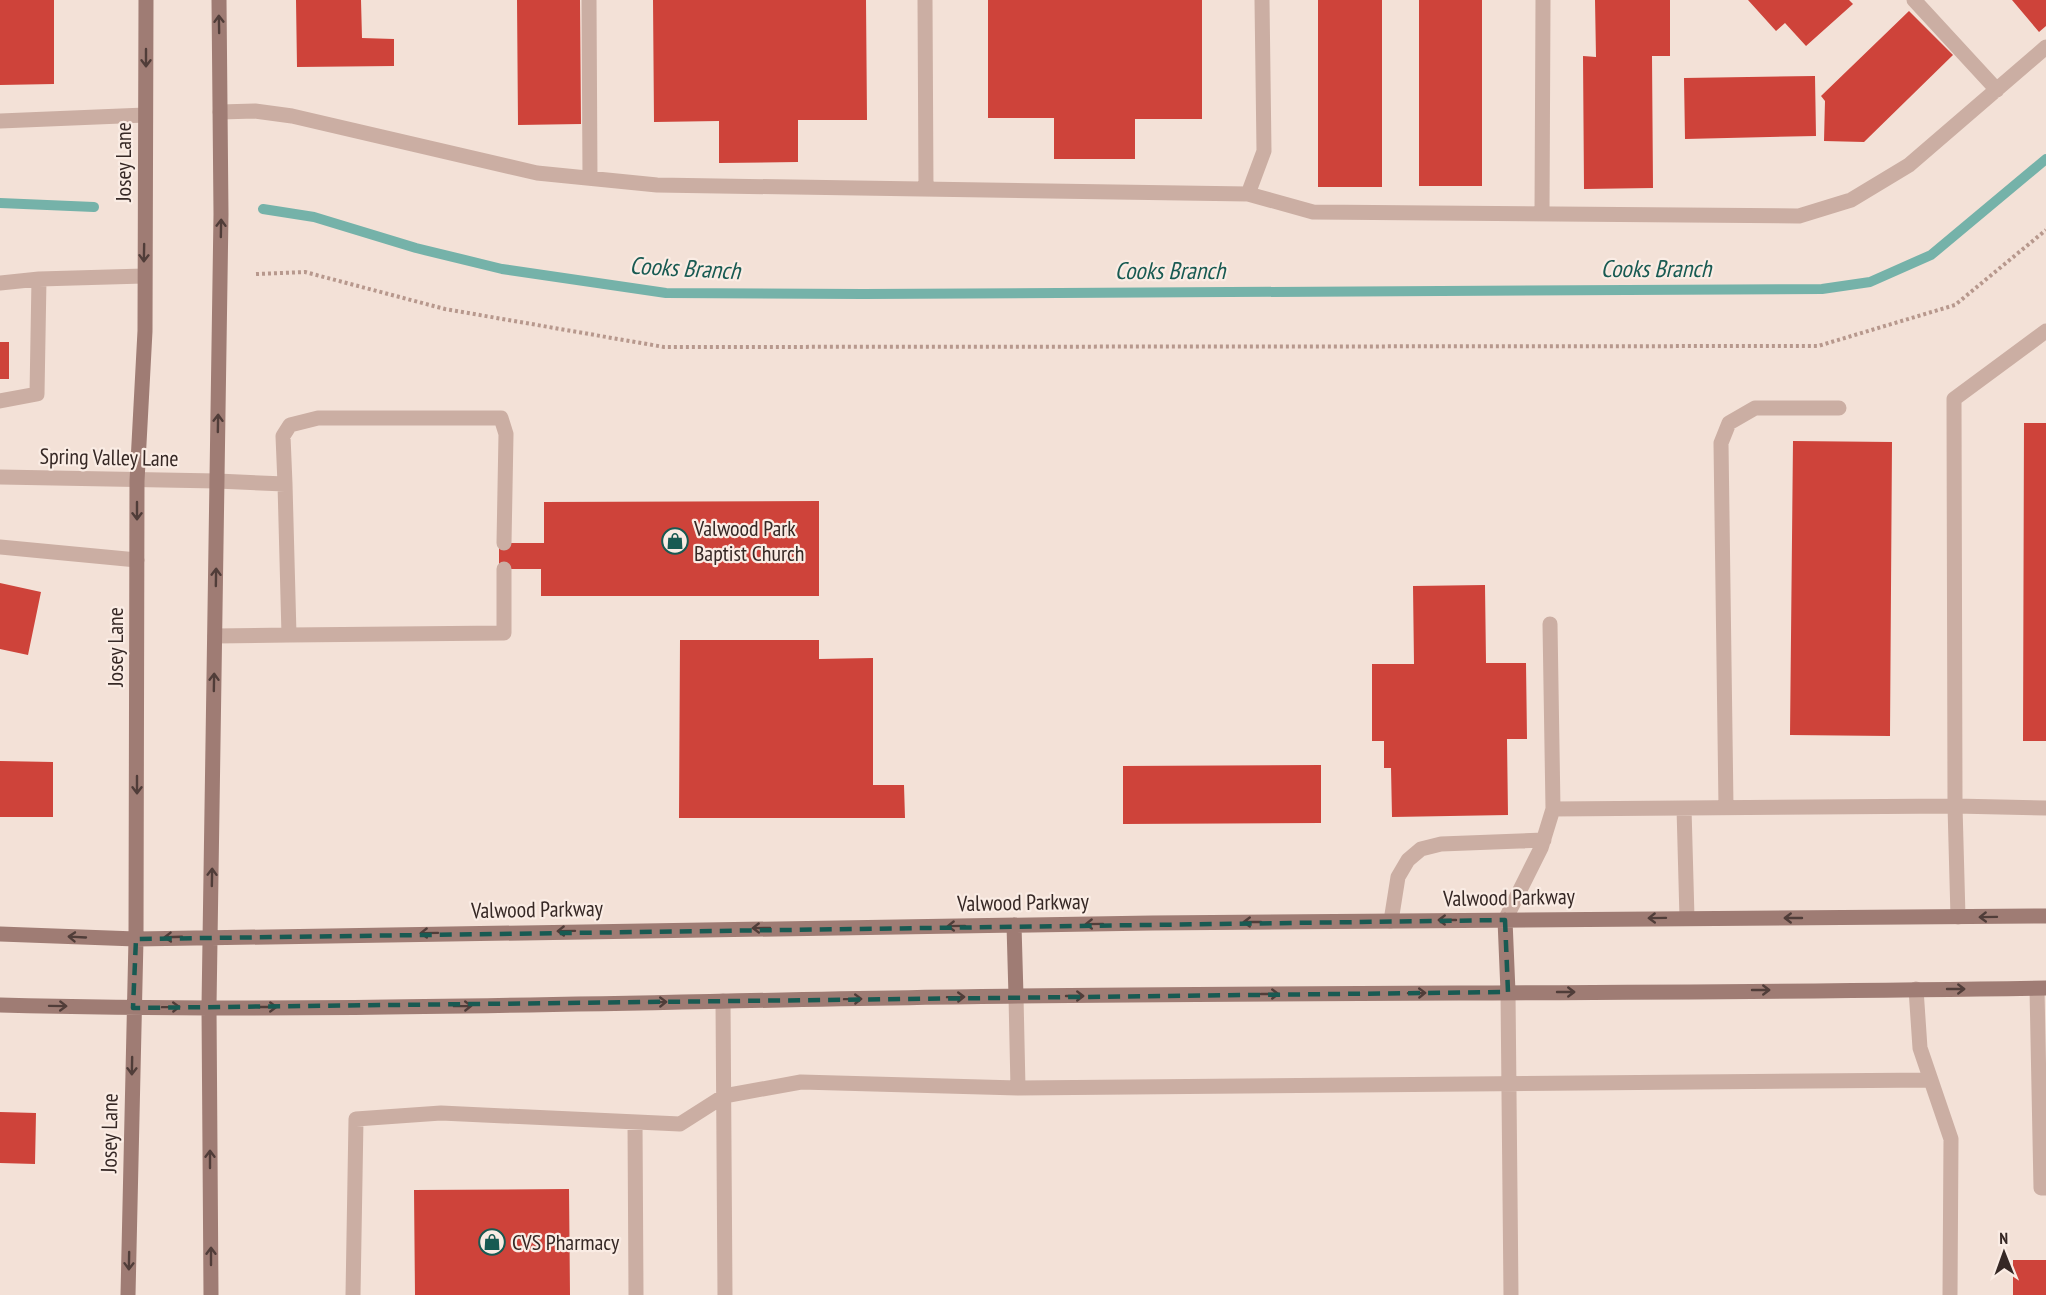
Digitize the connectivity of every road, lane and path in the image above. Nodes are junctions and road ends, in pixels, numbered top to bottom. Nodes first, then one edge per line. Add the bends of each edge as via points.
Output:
1 (146, 0) edge
2 (219, 0) edge
3 (589, 0) edge
4 (925, 0) edge
5 (1262, 0) edge
6 (1543, 0) edge
7 (1914, 0) edge
8 (2046, 47) edge
9 (1997, 90) junction
10 (220, 112) junction
11 (146, 115) junction
12 (0, 121) edge
13 (591, 178) junction
14 (926, 189) junction
15 (1248, 194) junction
16 (1542, 213) junction
17 (2046, 230) edge
18 (256, 274) dead end
19 (144, 276) junction
20 (39, 279) junction
21 (0, 283) edge
22 (2046, 331) edge
23 (0, 401) edge
24 (1839, 408) dead end
25 (0, 477) edge
26 (137, 481) junction
27 (218, 481) junction
28 (285, 484) junction
29 (504, 543) dead end
30 (0, 547) edge
31 (137, 560) junction
32 (504, 569) dead end
33 (1550, 624) dead end
34 (289, 635) junction
35 (215, 636) junction
36 (1955, 806) junction
37 (1725, 807) junction
38 (1684, 808) junction
39 (2046, 808) edge
40 (1553, 809) junction
41 (1544, 840) junction
42 (2046, 916) edge
43 (1958, 917) junction
44 (1687, 918) junction
45 (1505, 920) junction
46 (1391, 921) junction
47 (1014, 925) junction
48 (0, 933) edge
49 (211, 936) junction
50 (136, 939) junction
51 (2043, 986) edge
52 (1916, 990) junction
53 (1508, 992) junction
54 (1016, 996) junction
55 (723, 1001) junction
56 (0, 1005) edge
57 (209, 1007) junction
58 (133, 1008) junction
59 (1931, 1080) junction
60 (1508, 1084) junction
61 (1018, 1088) junction
62 (724, 1096) junction
63 (635, 1122) junction
64 (2046, 1188) edge
65 (128, 1295) edge
66 (211, 1295) edge
67 (353, 1295) edge
68 (636, 1295) edge
69 (725, 1295) edge
70 (1511, 1295) edge
71 (1950, 1295) edge

1 -> 11 main road, Josey Lane
10 -> 2 main road
3 - 13 street
4 - 14 street
5 - 15 street via 1264,151
6 - 16 street
7 - 9 street
8 - 9 street
9 - 16 street via 1909,165 1851,200 1799,216
10 - 13 street via 292,116 537,173
27 -> 10 main road
11 - 12 street
11 -> 19 main road, Josey Lane
13 - 14 street via 657,185
14 - 15 street
15 - 16 street via 1312,212
17 - 18 path via 1955,305 1818,346 664,347 445,309 305,272
19 - 20 street
19 - 26 main road, Josey Lane
20 - 21 street
20 - 23 street via 37,394
22 - 36 street via 1954,399
24 - 37 street via 1755,408 1729,423 1721,443
25 - 26 street, Spring Valley Lane
26 - 27 street, Spring Valley Lane
26 -> 31 main road, Josey Lane
27 - 28 street, Spring Valley Lane
35 -> 27 main road
28 - 29 street via 283,436 290,425 318,418 501,418 506,434
28 - 34 street
30 - 31 street
31 -> 50 main road, Josey Lane
32 - 34 street via 504,633
33 - 40 street
34 - 35 street
49 -> 35 main road
36 - 37 street
36 - 39 street
36 - 43 street
37 - 38 street
38 - 40 street
38 - 44 street
40 - 41 street
41 - 45 street
41 - 46 street via 1441,844 1421,849 1408,860 1398,877
42 -> 43 main road, Valwood Parkway
43 -> 44 main road, Valwood Parkway
44 -> 45 main road, Valwood Parkway
45 -> 46 main road, Valwood Parkway
45 - 53 main road
46 -> 47 main road, Valwood Parkway
47 -> 49 main road, Valwood Parkway
47 - 54 main road
50 -> 48 main road, Valwood Parkway
49 -> 50 main road, Valwood Parkway
49 - 57 main road
50 - 58 main road, Josey Lane
52 -> 51 main road
51 - 64 street via 2041,1188
53 -> 52 main road
52 - 59 street via 1920,1048
54 -> 53 main road
53 - 60 street
55 -> 54 main road
54 - 61 street
57 -> 55 main road
55 - 62 street
56 -> 58 main road
58 -> 57 main road
66 -> 57 main road
58 -> 65 main road, Josey Lane
59 - 60 street
59 - 71 street via 1951,1139
60 - 61 street
60 - 70 street
61 - 62 street via 801,1082
62 - 63 street via 680,1124
62 - 69 street
63 - 67 street via 441,1113 356,1119
63 - 68 street

